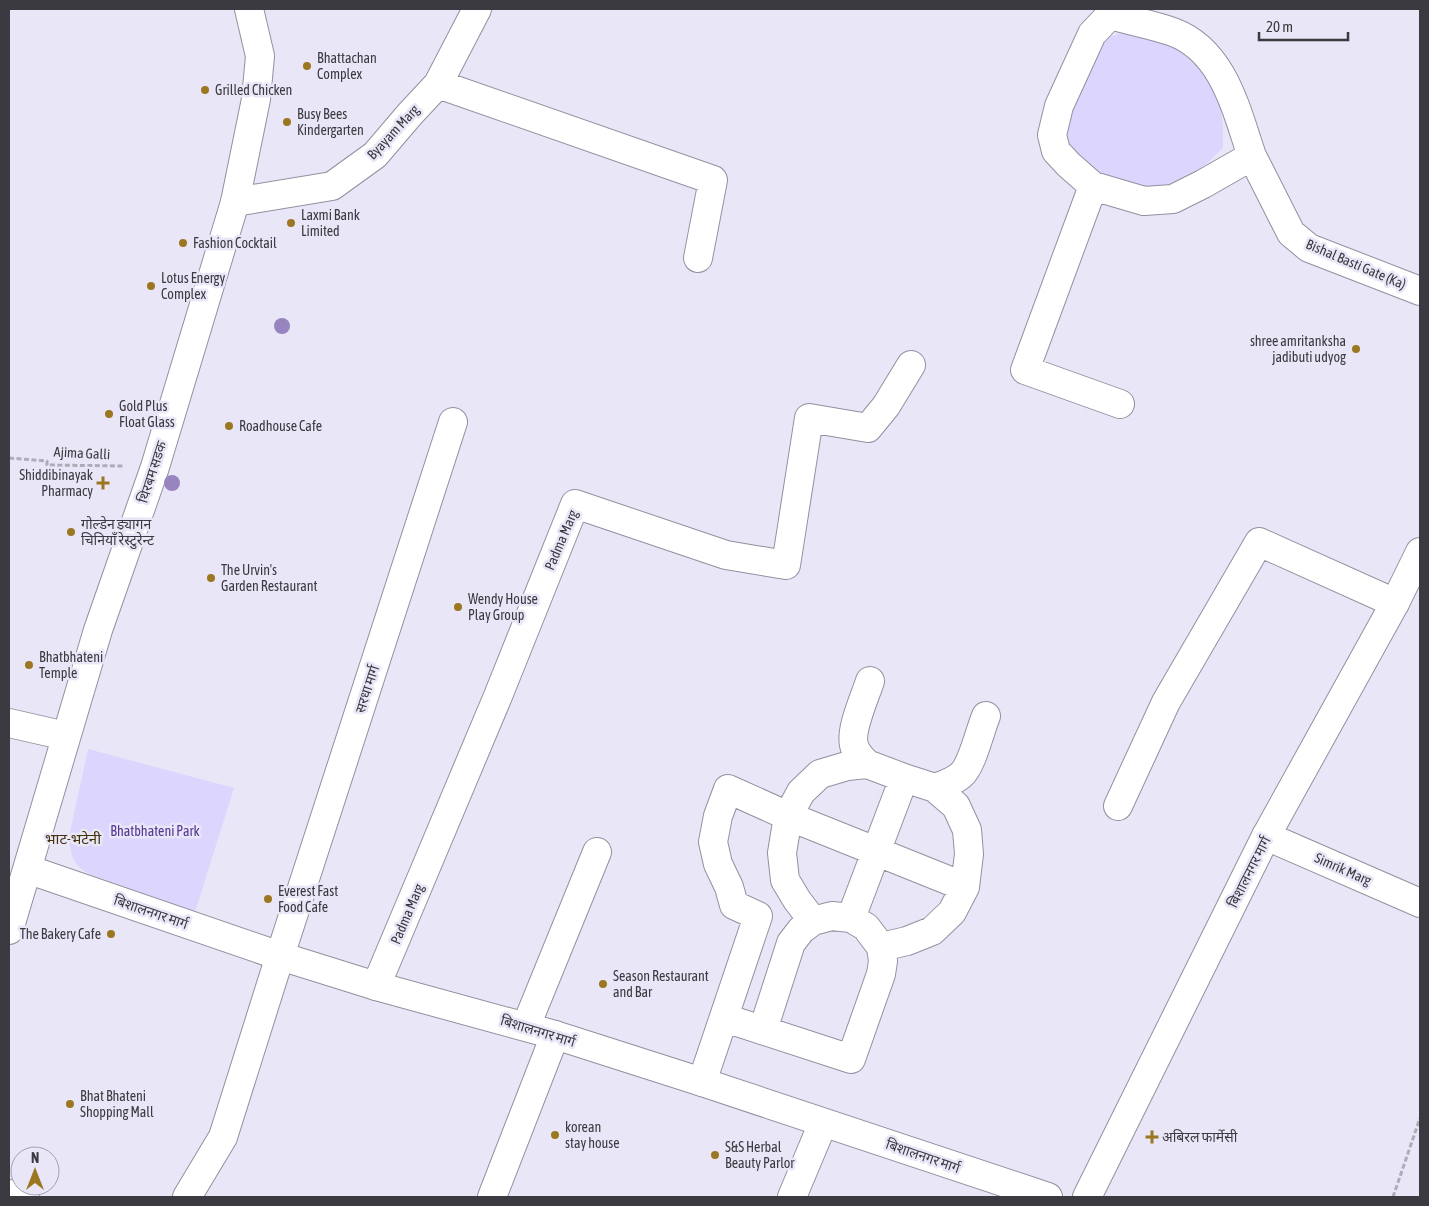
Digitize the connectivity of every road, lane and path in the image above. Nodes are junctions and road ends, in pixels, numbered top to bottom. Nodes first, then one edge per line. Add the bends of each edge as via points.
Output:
1 (249, 9) edge
2 (477, 9) edge
3 (1111, 12) edge
4 (438, 84) junction
5 (1252, 156) junction
6 (1092, 186) junction
7 (235, 202) junction
8 (698, 258) dead end
9 (1420, 291) edge
10 (911, 365) dead end
11 (1120, 404) dead end
12 (453, 422) dead end
13 (9, 458) edge
14 (155, 467) junction
15 (1420, 552) edge
16 (1395, 603) junction
17 (870, 681) dead end
18 (986, 716) dead end
19 (9, 723) edge
20 (66, 736) junction
21 (867, 764) junction
22 (904, 778) junction
23 (935, 788) junction
24 (1118, 806) dead end
25 (788, 816) junction
26 (1266, 836) junction
27 (876, 851) junction
28 (597, 852) dead end
29 (27, 869) junction
30 (965, 887) junction
31 (14, 896) edge
32 (1420, 903) edge
33 (851, 918) junction
34 (813, 921) junction
35 (9, 930) edge
36 (881, 947) junction
37 (280, 956) junction
38 (376, 986) junction
39 (725, 1018) junction
40 (526, 1026) junction
41 (763, 1030) junction
42 (554, 1035) junction
43 (702, 1082) junction
44 (1420, 1118) edge
45 (823, 1123) junction
46 (9, 1194) edge
47 (25, 1197) edge
48 (187, 1197) edge
49 (492, 1197) edge
50 (792, 1197) edge
51 (1048, 1197) edge
52 (1087, 1197) edge
53 (1393, 1197) edge

1 - 7 street, थिरबम सडक via 260,56 256,99
2 - 4 street, Byayam Marg
3 - 5 street, Bishal Basti Gate (Ka) via 1174,32 1198,46 1216,66 1227,85
3 - 6 street via 1092,34 1059,106 1052,135 1056,151
4 - 7 street, Byayam Marg via 375,155 332,186
4 - 8 street via 713,180
5 - 6 street via 1173,199 1144,200
5 - 9 street, Bishal Basti Gate (Ka) via 1291,233 1309,248
6 - 11 street via 1025,370
7 - 14 street, थिरबम सडक
10 - 38 street, Padma Marg via 868,428 809,418 786,565 726,555 574,504 498,696
12 - 37 street, सरधा मार्ग
13 - 14 path, Ajima Galli via 47,461 47,465
14 - 20 street, थिरबम सडक via 98,630
15 - 16 street, बिशालनगर मार्ग
16 - 24 street via 1259,542 1166,702
16 - 26 street, बिशालनगर मार्ग
17 - 21 street via 853,736 858,755
18 - 23 street via 963,774
19 - 20 street
20 - 29 street, थिरबम सडक
21 - 22 street
21 - 25 street via 820,774 800,792
22 - 23 street
22 - 27 street
23 - 30 street via 956,806 966,830 969,854
25 - 27 street
25 - 34 street via 782,852 785,880
25 - 39 street via 728,789 718,816 713,842 734,905 758,916
26 - 32 street, Simrik Marg
26 - 52 street, बिशालनगर मार्ग
27 - 30 street
27 - 33 street
28 - 40 street
29 - 31 street, थिरबम सडक
29 - 37 street, बिशालनगर मार्ग
30 - 36 street via 952,912 932,931
31 - 35 street, थिरबम सडक
33 - 34 street via 832,916
33 - 36 street via 866,927
34 - 41 street via 791,943
36 - 41 street via 881,974 851,1059
37 - 38 street, बिशालनगर मार्ग
37 - 48 street, सरधा मार्ग via 223,1137
38 - 40 street, बिशालनगर मार्ग
39 - 41 street
39 - 43 street
40 - 42 street, बिशालनगर मार्ग
42 - 43 street, बिशालनगर मार्ग
42 - 49 street
43 - 45 street, बिशालनगर मार्ग
44 - 53 path
45 - 50 street
45 - 51 street, बिशालनगर मार्ग
46 - 47 street

